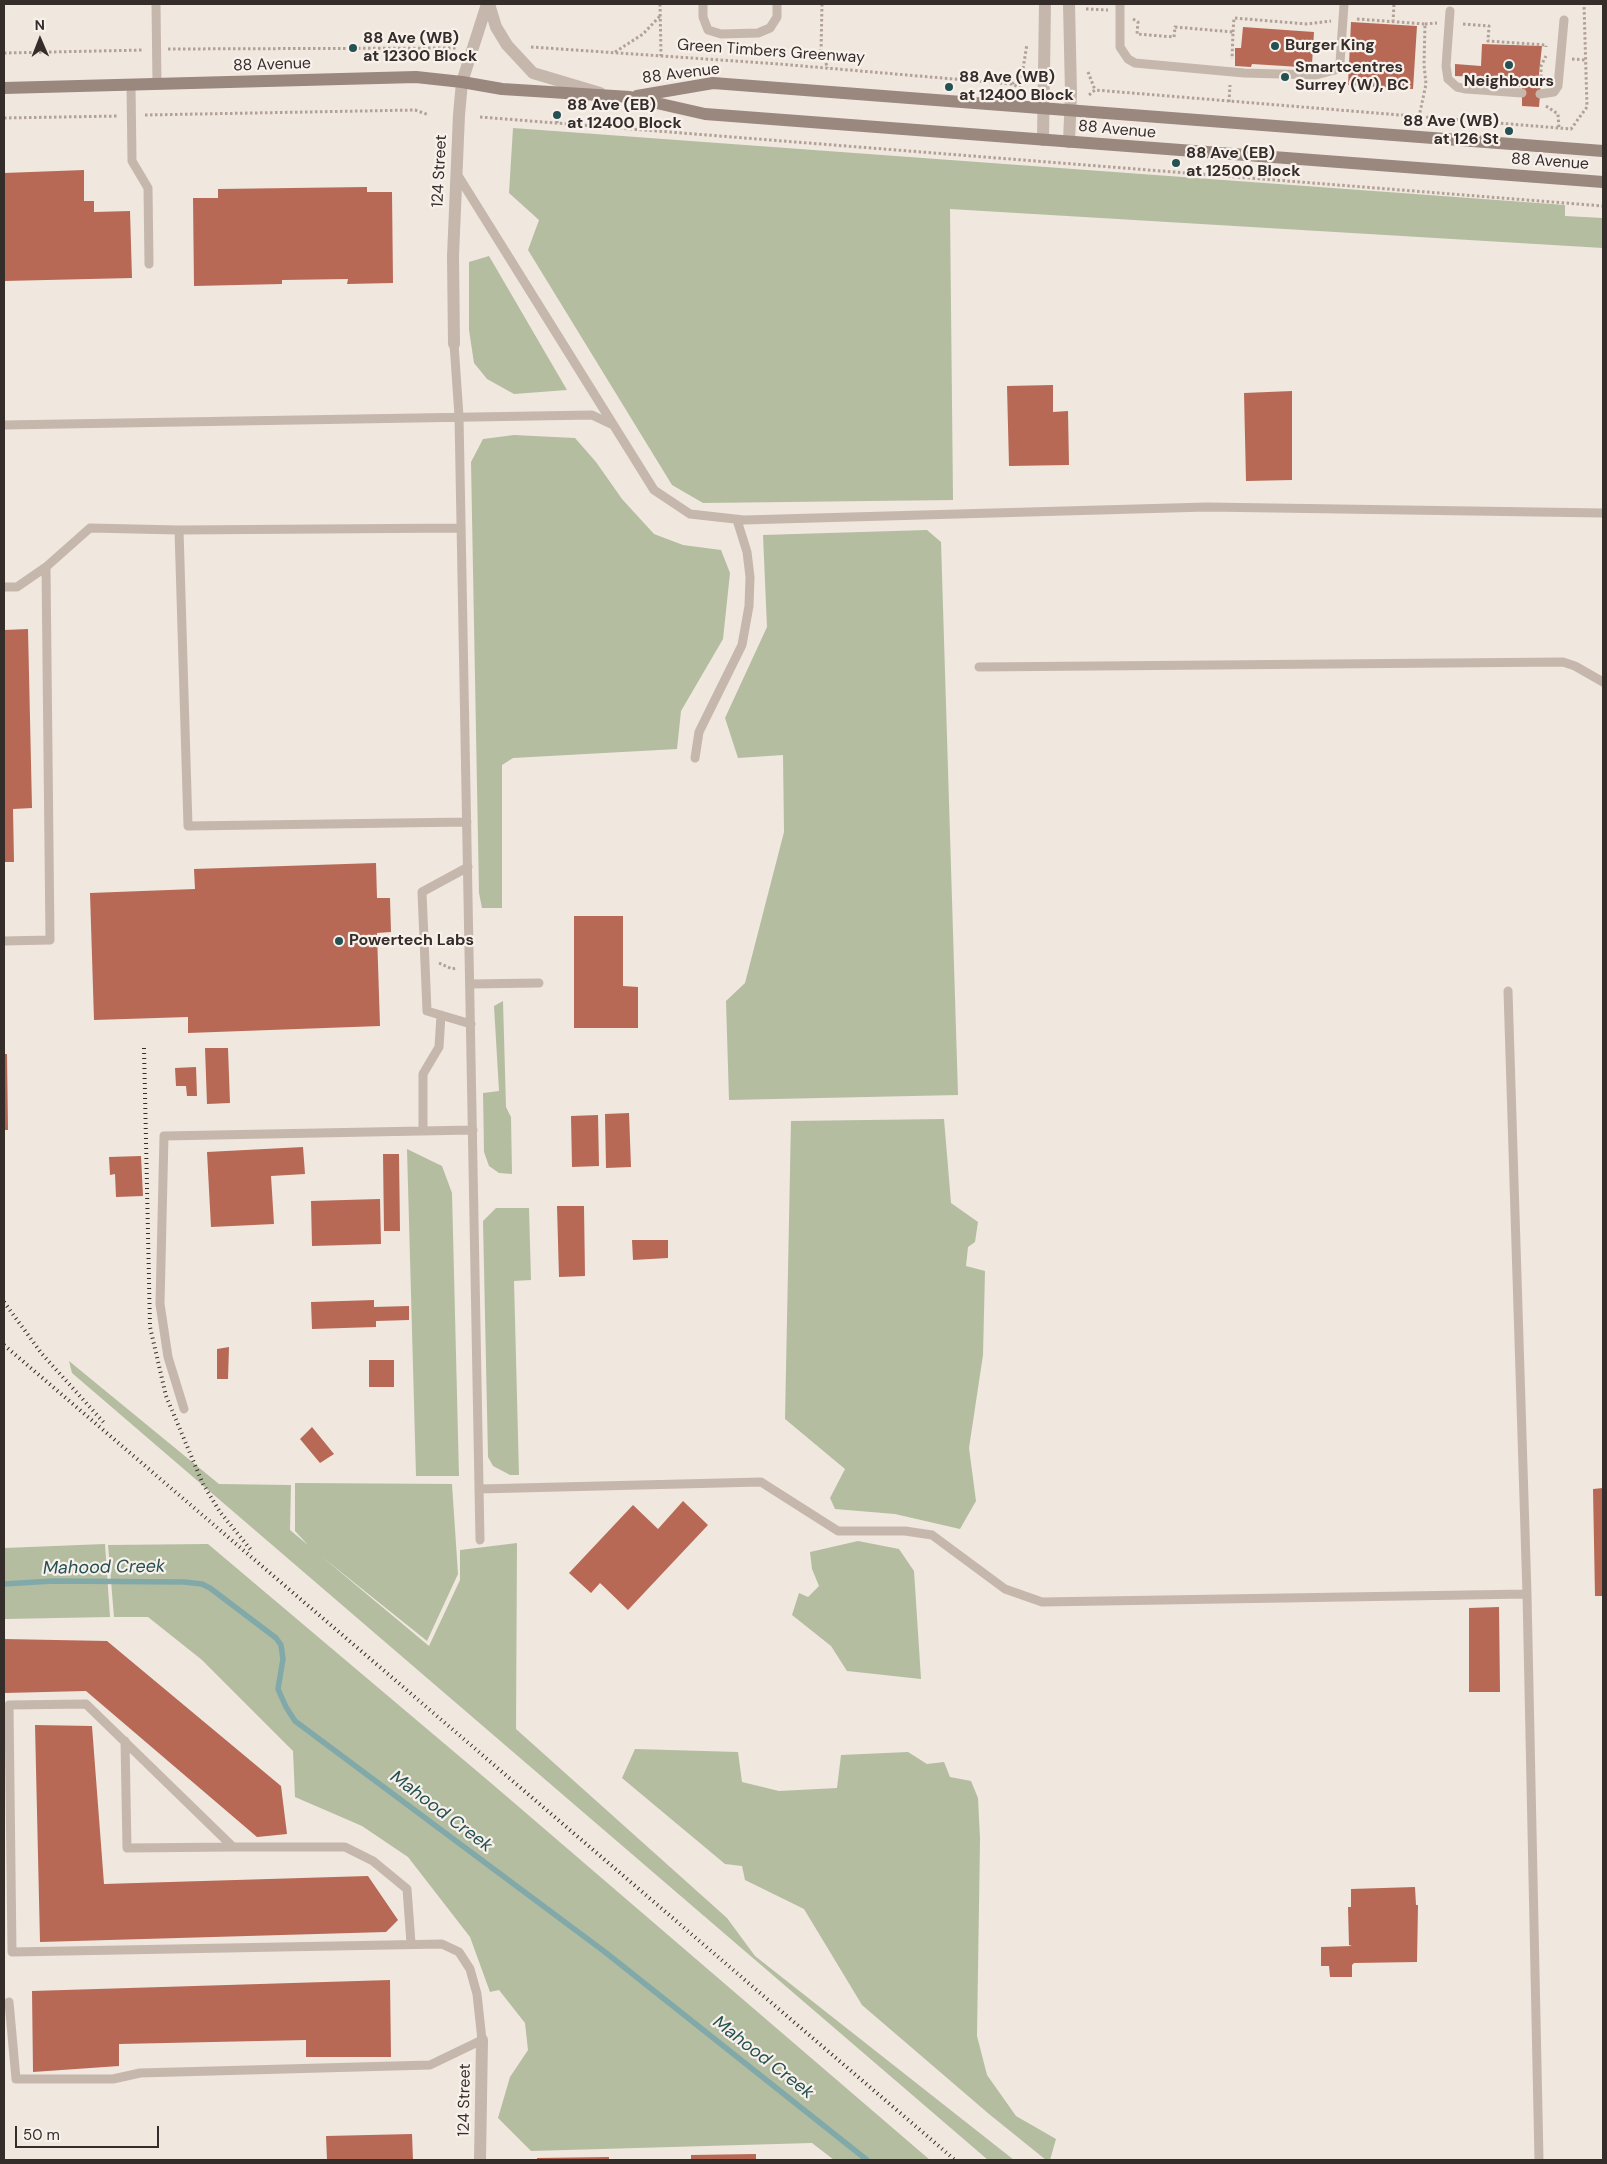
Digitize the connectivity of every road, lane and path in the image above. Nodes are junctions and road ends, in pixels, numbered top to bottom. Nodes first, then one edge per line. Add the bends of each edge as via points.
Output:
1 (156, 4) edge
2 (488, 4) edge
3 (660, 4) edge
4 (703, 4) edge
5 (777, 4) edge
6 (822, 4) edge
7 (1045, 4) edge
8 (1069, 4) edge
9 (1086, 4) edge
10 (1120, 4) edge
11 (1344, 4) edge
12 (1394, 4) edge
13 (1584, 4) edge
14 (1086, 9) junction
15 (1450, 11) dead end
16 (1120, 14) junction
17 (660, 16) junction
18 (1086, 16) dead end
19 (1564, 20) dead end
20 (1393, 22) dead end
21 (1450, 23) junction
22 (1028, 36) dead end
23 (525, 44) dead end
24 (446, 48) dead end
25 (167, 49) dead end
26 (146, 50) dead end
27 (4, 53) edge
28 (615, 53) junction
29 (661, 56) junction
30 (1561, 58) junction
31 (1586, 60) junction
32 (1088, 63) dead end
33 (828, 68) junction
34 (1231, 72) junction
35 (462, 82) junction
36 (157, 84) junction
37 (1012, 84) junction
38 (131, 85) junction
39 (4, 88) edge
40 (1021, 88) dead end
41 (1095, 90) junction
42 (602, 93) junction
43 (1522, 93) dead end
44 (1540, 94) dead end
45 (1089, 95) dead end
46 (630, 97) junction
47 (1229, 102) junction
48 (1044, 110) junction
49 (1070, 112) junction
50 (132, 115) junction
51 (429, 115) dead end
52 (557, 115) dead end
53 (480, 117) dead end
54 (4, 118) edge
55 (557, 123) junction
56 (1043, 140) junction
57 (1069, 142) junction
58 (1603, 151) edge
59 (455, 172) junction
60 (1603, 182) edge
61 (1603, 206) edge
62 (149, 264) dead end
63 (454, 344) joint
64 (459, 416) junction
65 (4, 425) edge
66 (615, 426) junction
67 (1603, 513) edge
68 (737, 520) junction
69 (462, 528) junction
70 (179, 530) junction
71 (46, 567) junction
72 (4, 587) edge
73 (979, 667) dead end
74 (1603, 682) edge
75 (695, 758) dead end
76 (467, 822) junction
77 (468, 867) junction
78 (4, 941) edge
79 (425, 956) junction
80 (470, 963) junction
81 (540, 982) dead end
82 (470, 984) junction
83 (1508, 991) dead end
84 (441, 1015) junction
85 (470, 1024) junction
86 (473, 1130) junction
87 (423, 1131) junction
88 (184, 1409) dead end
89 (479, 1489) junction
90 (480, 1540) dead end
91 (1527, 1594) junction
92 (6, 1704) edge
93 (125, 1741) junction
94 (233, 1847) junction
95 (411, 1943) junction
96 (9, 2002) dead end
97 (482, 2040) junction
98 (480, 2160) edge
99 (1539, 2160) edge

1 - 36 lane
2 - 35 street, 124 Street
2 - 42 street via 507,45 533,73
3 - 17 path
4 - 5 lane via 708,30 721,34 758,33 770,28 777,17
6 - 33 path via 822,52
7 - 48 street
8 - 49 street
9 - 14 path
10 - 16 lane
11 - 34 lane via 1340,63 1335,70 1316,74
12 - 20 path
13 - 31 path
14 - 16 path via 1106,9
14 - 18 path
15 - 21 lane
16 - 34 lane via 1122,53 1135,63
16 - 34 path via 1138,22 1137,34 1174,37 1175,27 1233,32
17 - 28 path via 643,34
17 - 29 path
19 - 30 lane
21 - 30 path via 1488,26 1488,41 1546,45 1546,56
21 - 43 lane via 1446,73 1452,83 1466,90
22 - 37 path via 1022,75
23 - 28 path, Green Timbers Greenway
24 - 25 path
26 - 27 path
28 - 29 path, Green Timbers Greenway
29 - 33 path, Green Timbers Greenway
30 - 31 path
30 - 44 lane via 1558,86 1554,92
31 - 47 path via 1586,107 1571,129
32 - 41 path via 1090,81
33 - 37 path, Green Timbers Greenway
34 - 47 path
35 - 36 main road, 88 Avenue via 416,78
35 - 42 main road, 88 Avenue via 502,89
35 - 59 street, 124 Street
36 - 38 main road, 88 Avenue
37 - 40 path, Green Timbers Greenway
38 - 39 main road, 88 Avenue
38 - 50 lane
41 - 45 path
41 - 47 path
42 - 46 main road, 88 Avenue
46 - 48 main road, 88 Avenue via 714,84
46 - 56 main road, 88 Avenue via 705,114
48 - 49 main road, 88 Avenue
48 - 56 street
49 - 57 street
49 - 58 main road, 88 Avenue
50 - 51 path via 415,110
50 - 54 path
50 - 62 lane via 132,161 148,188
52 - 55 path
53 - 55 path
55 - 61 path
56 - 57 main road, 88 Avenue
57 - 60 main road, 88 Avenue
59 - 63 street, 124 Street
59 - 66 lane
63 - 64 lane
64 - 65 lane
64 - 66 lane via 592,415
64 - 69 lane
66 - 68 lane via 654,490 690,514
67 - 68 lane via 1207,507
68 - 75 lane via 747,552 749,606 742,645 699,732
69 - 70 lane
69 - 76 lane
70 - 71 lane via 90,528
70 - 76 lane via 188,826
71 - 72 lane via 17,587
71 - 78 lane via 50,940
73 - 74 lane via 1563,662
76 - 77 lane
77 - 79 lane via 422,892
77 - 80 lane
79 - 80 path via 452,969
79 - 84 lane via 427,1011
80 - 82 lane
81 - 82 lane
82 - 85 lane
83 - 91 lane
84 - 85 lane
84 - 87 lane via 439,1047 423,1074
85 - 86 lane
86 - 87 lane
86 - 89 lane
87 - 88 lane via 164,1136 160,1304 168,1357
89 - 90 lane
89 - 91 lane via 761,1482 838,1530 905,1531 932,1535 1005,1589 1042,1602
91 - 99 lane
92 - 93 lane via 86,1704
92 - 95 lane via 12,1952
93 - 94 lane
93 - 94 lane via 127,1848
94 - 95 lane via 346,1847 373,1861 407,1889
95 - 97 lane via 442,1944 452,1947 464,1958 474,1979
96 - 97 lane via 16,2079 112,2079 140,2073 430,2065
97 - 98 street, 124 Street

